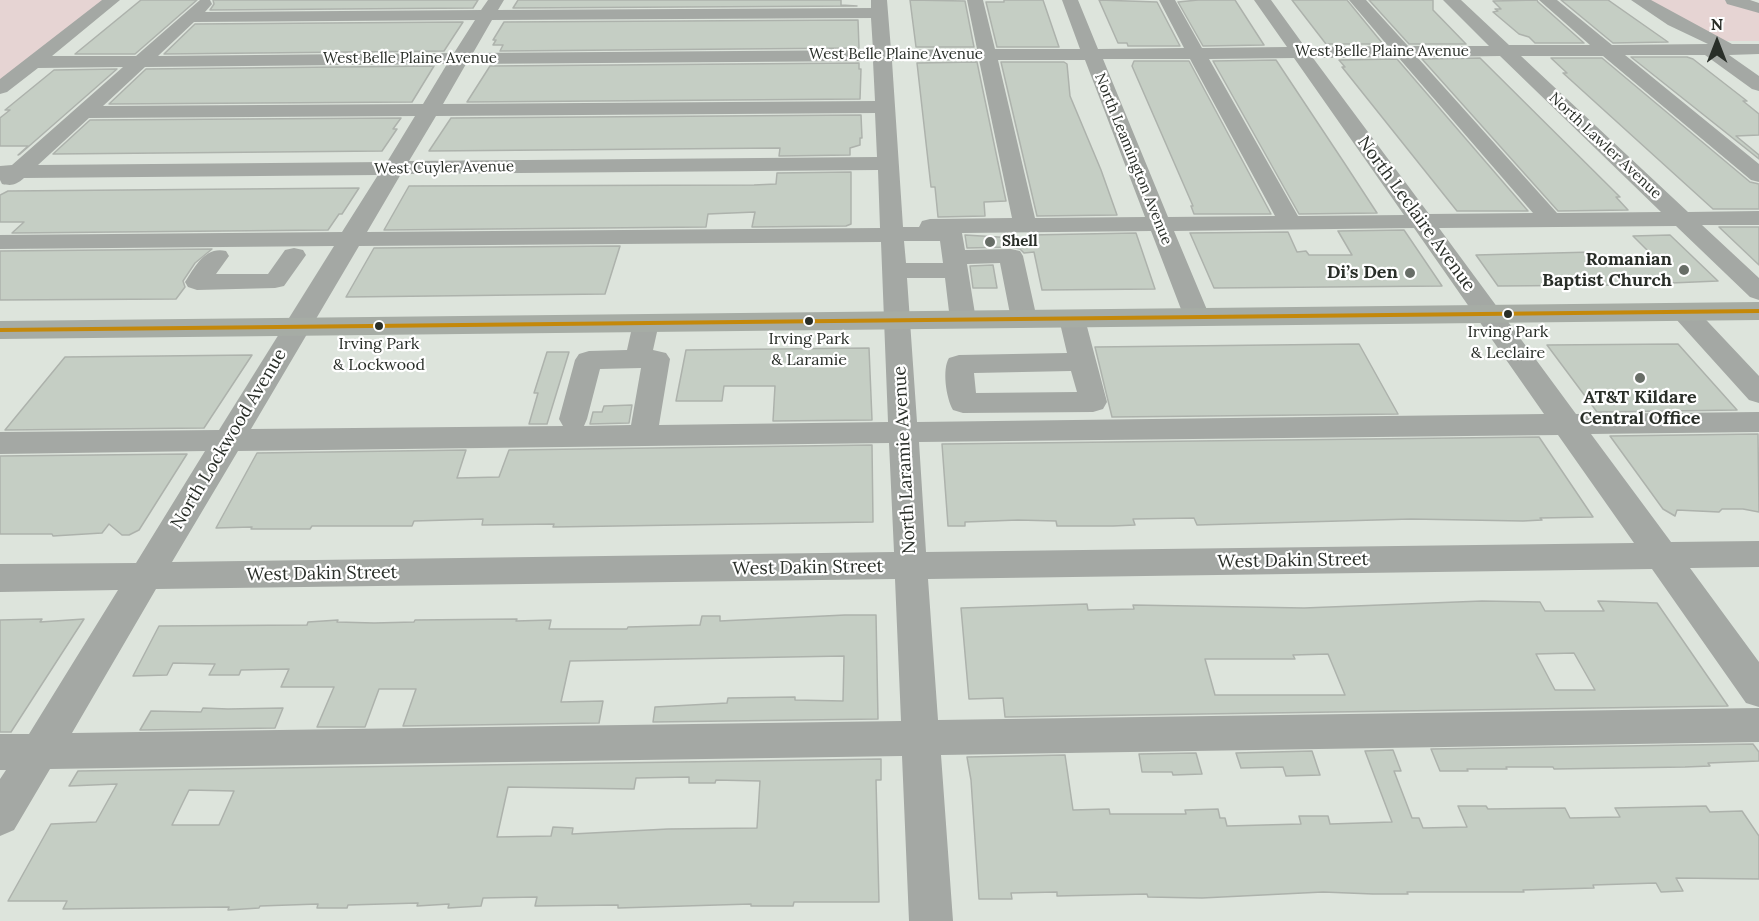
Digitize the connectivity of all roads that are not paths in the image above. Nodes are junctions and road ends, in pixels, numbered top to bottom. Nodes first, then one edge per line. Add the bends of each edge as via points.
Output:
1 (112, 0) edge
2 (208, 0) edge
3 (975, 0) edge
4 (1070, 0) edge
5 (1167, 0) edge
6 (1262, 0) edge
7 (1357, 0) edge
8 (1451, 0) edge
9 (1547, 0) edge
10 (1639, 0) edge
11 (1733, 0) edge
12 (879, 6) edge
13 (492, 7) edge
14 (1758, 7) edge
15 (189, 17) junction
16 (1709, 49) junction
17 (1731, 49) junction
18 (1759, 49) edge
19 (1608, 50) junction
20 (1402, 51) junction
21 (1504, 51) junction
22 (1300, 52) junction
23 (1196, 53) junction
24 (1092, 54) junction
25 (882, 55) junction
26 (987, 55) junction
27 (460, 58) junction
28 (141, 61) junction
29 (34, 62) junction
30 (1759, 85) edge
31 (0, 88) edge
32 (885, 107) junction
33 (430, 109) junction
34 (84, 112) junction
35 (888, 163) junction
36 (394, 168) junction
37 (9, 172) edge
38 (1759, 175) edge
39 (0, 188) edge
40 (1759, 218) edge
41 (1682, 219) junction
42 (1551, 220) junction
43 (1422, 221) junction
44 (1290, 222) junction
45 (1160, 224) junction
46 (1025, 225) junction
47 (892, 230) junction
48 (0, 242) edge
49 (346, 247) junction
50 (294, 255) junction
51 (176, 256) dead end
52 (217, 256) junction
53 (955, 263) junction
54 (894, 271) junction
55 (1759, 292) edge
56 (1759, 311) edge
57 (1684, 312) junction
58 (1488, 314) junction
59 (1197, 317) junction
60 (1024, 319) junction
61 (1072, 319) junction
62 (897, 320) junction
63 (963, 320) junction
64 (646, 323) junction
65 (297, 327) junction
66 (4, 334) edge
67 (638, 359) junction
68 (1083, 362) dead end
69 (1759, 393) edge
70 (573, 419) dead end
71 (1759, 422) edge
72 (645, 424) dead end
73 (1567, 424) junction
74 (903, 432) junction
75 (228, 440) junction
76 (0, 443) edge
77 (1759, 554) edge
78 (1662, 555) junction
79 (911, 567) junction
80 (146, 576) junction
81 (0, 578) edge
82 (1759, 691) edge
83 (1759, 725) edge
84 (921, 738) junction
85 (39, 751) junction
86 (0, 752) edge
87 (0, 816) edge
88 (931, 921) edge

1 - 29 street
2 - 15 street
3 - 26 street
4 - 24 street, North Leamington Avenue
5 - 23 street
6 - 22 street, North Leclaire Avenue
7 - 20 street
8 - 21 street, North Lawler Avenue
9 - 19 street
10 - 17 street
11 - 14 street
12 - 13 street
12 - 25 street, North Laramie Avenue
13 - 15 street
13 - 27 street, North Lockwood Avenue
15 - 28 street
16 - 17 street, West Belle Plaine Avenue
16 - 19 street, West Belle Plaine Avenue
16 - 30 street
17 - 18 street, West Belle Plaine Avenue
19 - 21 street, West Belle Plaine Avenue
19 - 38 street
20 - 21 street, West Belle Plaine Avenue
20 - 22 street, West Belle Plaine Avenue
20 - 42 street
21 - 41 street, North Lawler Avenue
22 - 23 street, West Belle Plaine Avenue
22 - 43 street, North Leclaire Avenue
23 - 24 street, West Belle Plaine Avenue
23 - 44 street
24 - 26 street, West Belle Plaine Avenue
24 - 45 street, North Leamington Avenue
25 - 26 street, West Belle Plaine Avenue
25 - 27 street, West Belle Plaine Avenue
25 - 32 street, North Laramie Avenue
26 - 46 street
27 - 28 street, West Belle Plaine Avenue
27 - 33 street, North Lockwood Avenue
28 - 29 street, West Belle Plaine Avenue
28 - 34 street
29 - 31 street
32 - 33 street
32 - 35 street, North Laramie Avenue
33 - 34 street
33 - 36 street, North Lockwood Avenue
34 - 37 street
35 - 36 street, West Cuyler Avenue
35 - 47 street, North Laramie Avenue
36 - 37 street, West Cuyler Avenue
36 - 49 street, North Lockwood Avenue
37 - 39 street
40 - 41 street
41 - 42 street
41 - 55 street, North Lawler Avenue
42 - 43 street
43 - 44 street
43 - 58 street, North Leclaire Avenue
44 - 45 street
45 - 46 street
45 - 59 street, North Leamington Avenue
46 - 47 street
47 - 49 street
47 - 53 street via 951,234
47 - 54 street, North Laramie Avenue
48 - 49 street
49 - 50 street
49 - 65 street, North Lockwood Avenue
50 - 52 street
50 - 52 street via 275,281 197,282
51 - 52 street
53 - 54 street
53 - 60 street via 1011,256
53 - 63 street
54 - 62 street, North Laramie Avenue
56 - 57 main road
57 - 58 main road
57 - 69 street
58 - 59 main road
58 - 73 street, North Leclaire Avenue
59 - 61 main road
60 - 61 main road
60 - 63 main road
61 - 68 street
62 - 63 main road
62 - 64 main road
62 - 74 street, North Laramie Avenue
64 - 65 main road
64 - 67 street
65 - 66 main road
65 - 75 street, North Lockwood Avenue
67 - 70 street via 590,360
67 - 72 street via 656,359
71 - 73 street
73 - 74 street
73 - 78 street, North Leclaire Avenue
74 - 75 street
74 - 79 street, North Laramie Avenue
75 - 76 street
75 - 80 street, North Lockwood Avenue
77 - 78 street, West Dakin Street
78 - 79 street, West Dakin Street
78 - 82 street, North Leclaire Avenue
79 - 80 street, West Dakin Street
79 - 84 street, North Laramie Avenue
80 - 81 street, West Dakin Street
80 - 85 street, North Lockwood Avenue
83 - 84 street
84 - 85 street
84 - 88 street, North Laramie Avenue
85 - 86 street
85 - 87 street, North Lockwood Avenue

